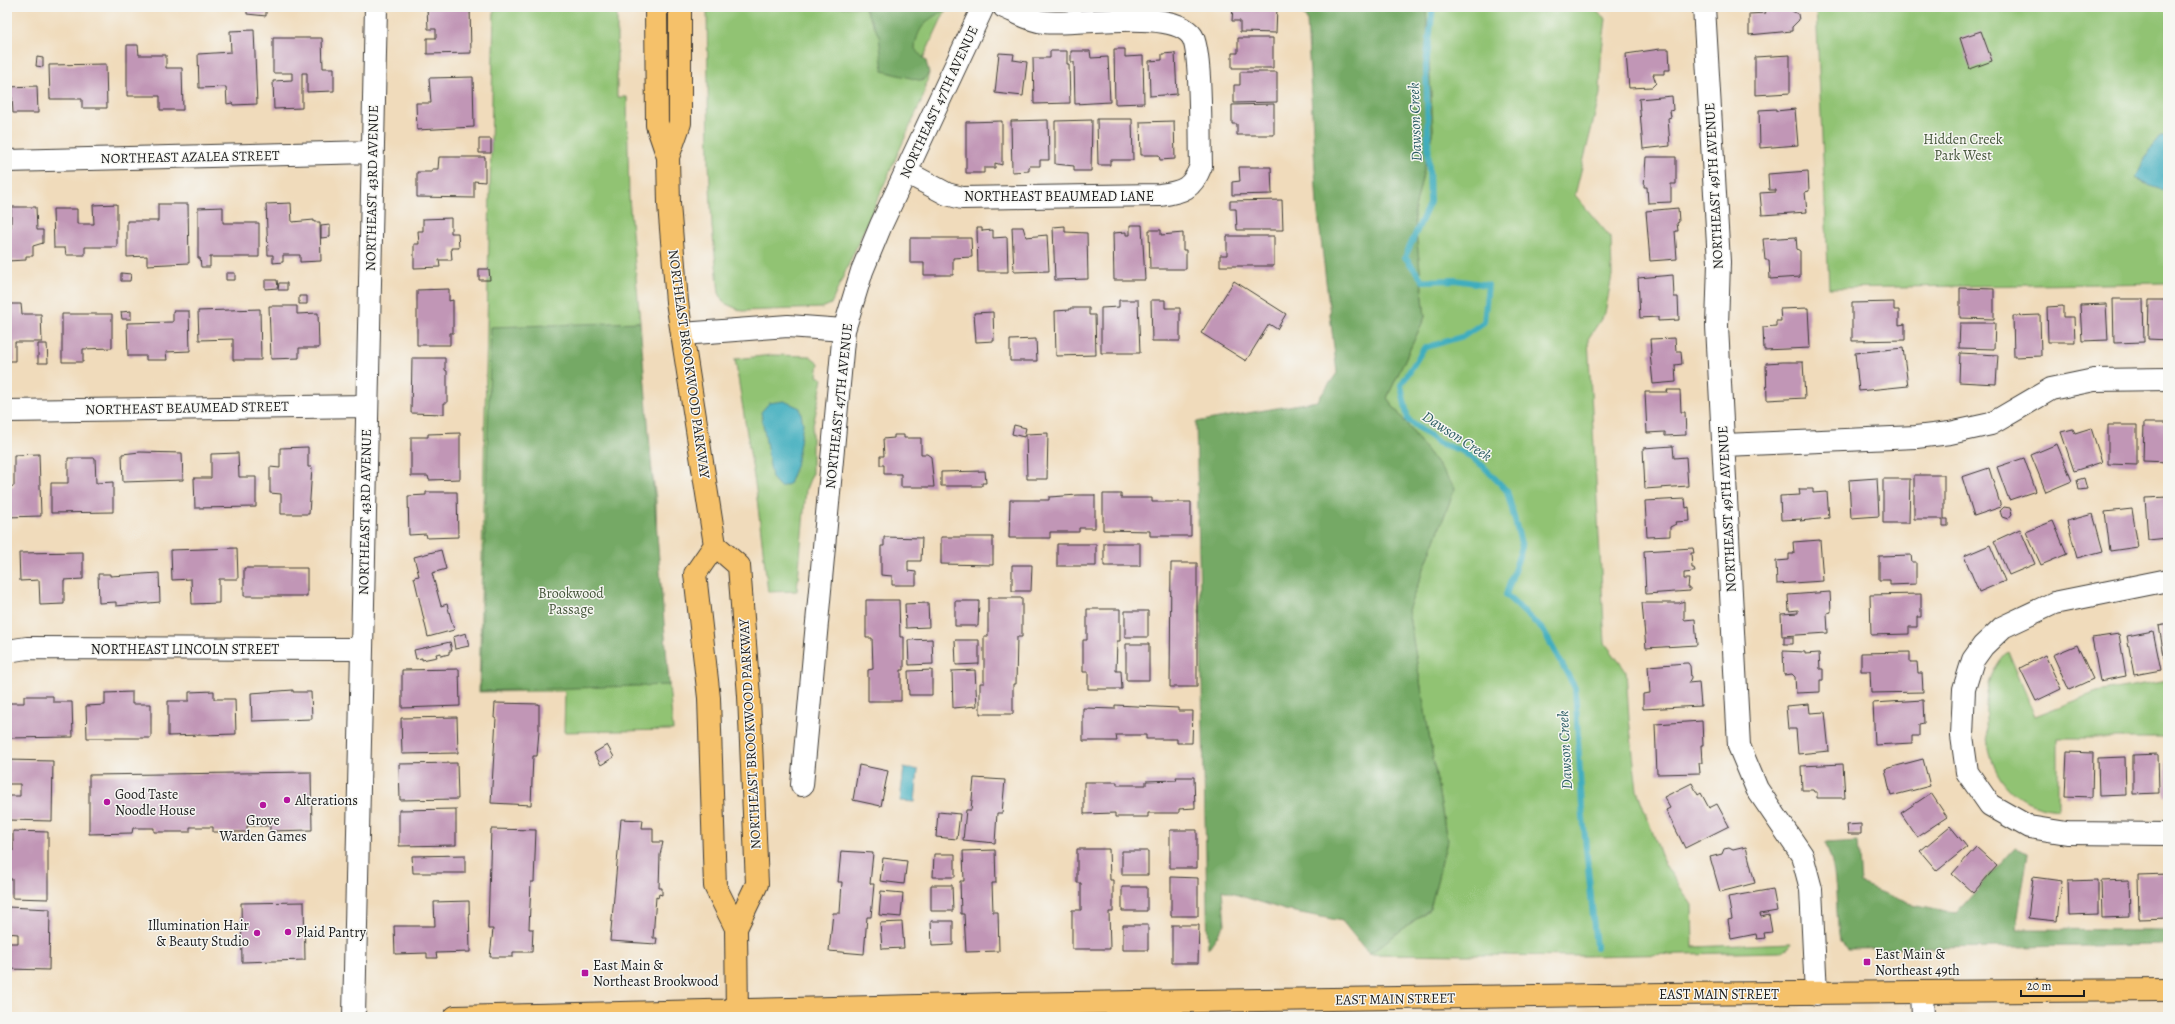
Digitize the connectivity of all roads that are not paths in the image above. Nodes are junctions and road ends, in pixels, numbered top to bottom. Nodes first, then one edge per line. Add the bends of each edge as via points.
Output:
1 (376, 7) edge
2 (656, 7) edge
3 (680, 7) edge
4 (983, 7) edge
5 (1004, 7) edge
6 (1704, 7) edge
7 (372, 152) junction
8 (668, 157) junction
9 (7, 161) edge
10 (906, 172) junction
11 (844, 330) junction
12 (682, 334) junction
13 (2168, 379) edge
14 (366, 406) junction
15 (7, 411) edge
16 (1724, 445) junction
17 (714, 545) junction
18 (2168, 580) edge
19 (362, 649) junction
20 (7, 651) edge
21 (802, 785) dead end
22 (2168, 834) edge
23 (736, 928) junction
24 (2168, 990) edge
25 (1922, 992) junction
26 (1816, 994) junction
27 (737, 1014) edge
28 (354, 1017) edge
29 (455, 1017) edge
30 (1923, 1017) edge

1 - 7 street, NORTHEAST 43RD AVENUE
2 - 8 main road, NORTHEAST BROOKWOOD PARKWAY via 657,125
3 - 8 main road, NORTHEAST BROOKWOOD PARKWAY via 680,123
4 - 10 street, NORTHEAST 47TH AVENUE
5 - 10 street, NORTHEAST BEAUMEAD LANE via 1043,22 1161,20 1182,28 1192,36 1198,55 1200,166 1196,180 1187,189 1160,195 962,198 947,194
6 - 16 street, NORTHEAST 49TH AVENUE via 1719,262 1717,326
7 - 9 street, NORTHEAST AZALEA STREET
7 - 14 street, NORTHEAST 43RD AVENUE
8 - 12 main road, NORTHEAST BROOKWOOD PARKWAY via 669,204
10 - 11 street, NORTHEAST 47TH AVENUE via 862,271
11 - 12 street via 788,326
11 - 21 street, NORTHEAST 47TH AVENUE
12 - 17 main road, NORTHEAST BROOKWOOD PARKWAY
13 - 16 street via 2094,380 2051,389 1991,424 1950,433 1916,437
14 - 15 street, NORTHEAST BEAUMEAD STREET
14 - 19 street, NORTHEAST 43RD AVENUE
16 - 26 street, NORTHEAST 49TH AVENUE via 1739,746 1757,789 1802,855 1811,889
17 - 23 main road, NORTHEAST BROOKWOOD PARKWAY via 695,574 709,698 715,886
17 - 23 main road, NORTHEAST BROOKWOOD PARKWAY via 739,566 749,696 757,884
18 - 22 street via 2054,603 2003,627 1983,646 1973,660 1964,689 1962,736 1967,772 1990,805 2029,827 2067,833
19 - 20 street, NORTHEAST LINCOLN STREET via 27,648
19 - 28 street, NORTHEAST 43RD AVENUE
23 - 27 main road, NORTHEAST BROOKWOOD PARKWAY
24 - 25 main road, EAST MAIN STREET
25 - 26 main road, EAST MAIN STREET
25 - 30 street
26 - 27 main road, EAST MAIN STREET via 1004,1004
27 - 29 main road, EAST MAIN STREET

